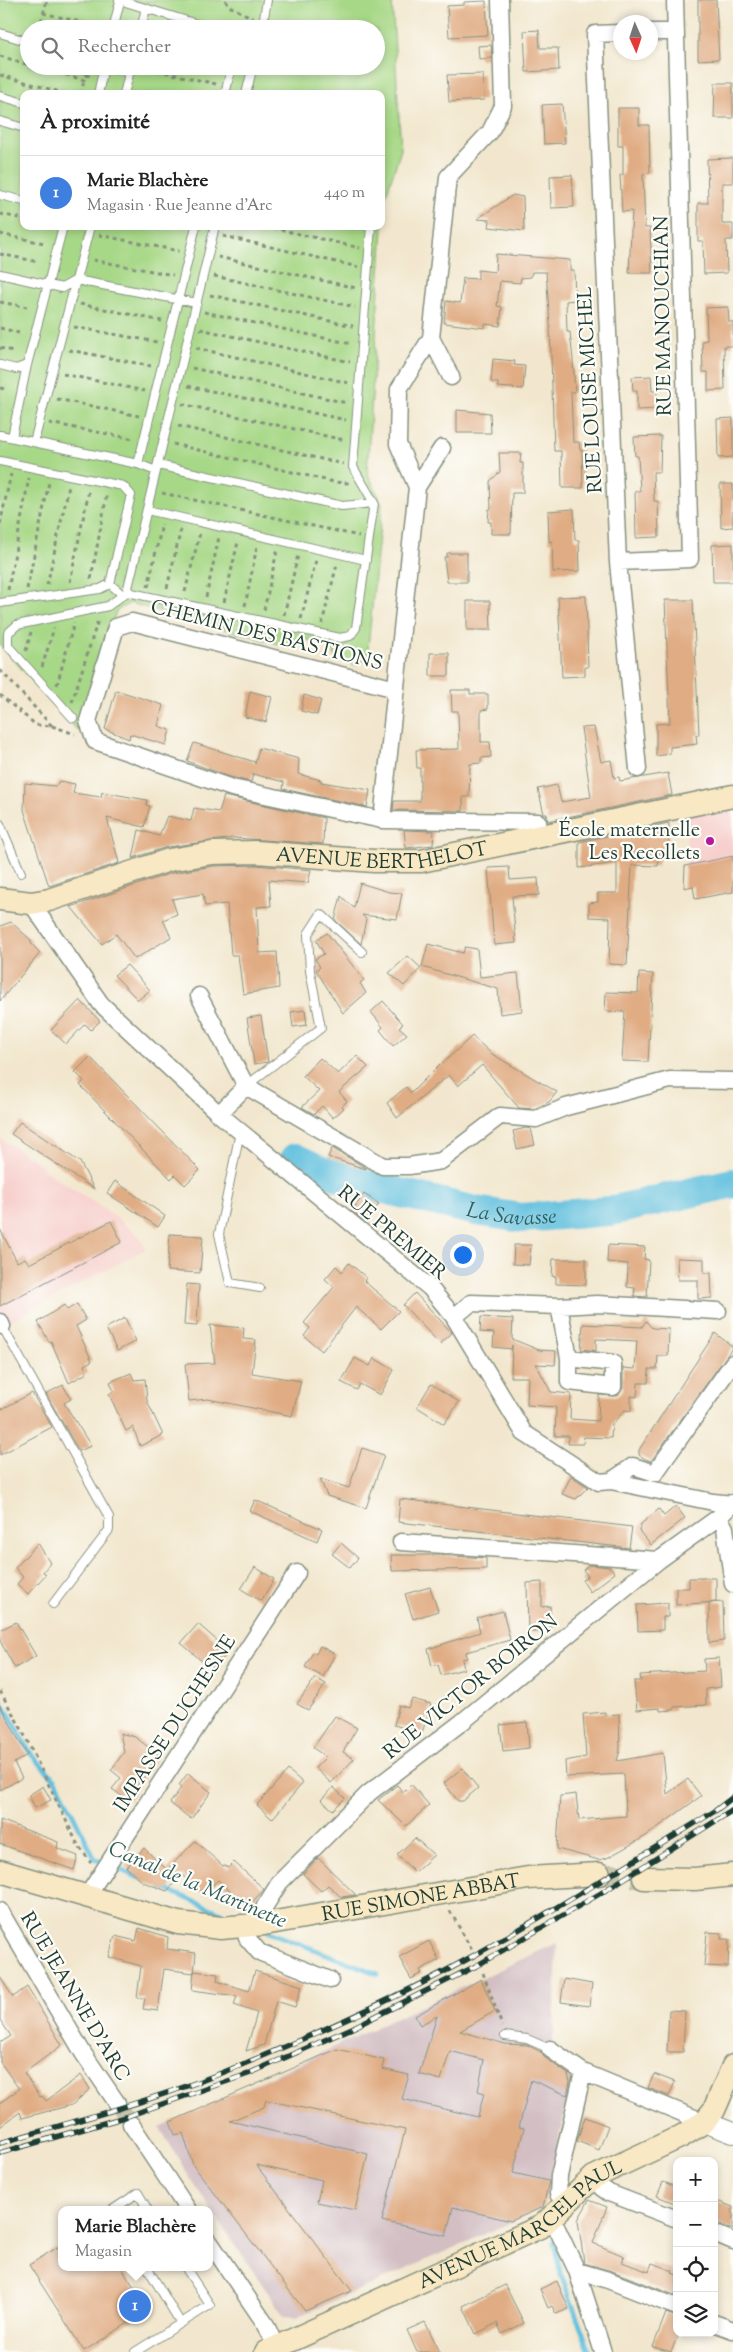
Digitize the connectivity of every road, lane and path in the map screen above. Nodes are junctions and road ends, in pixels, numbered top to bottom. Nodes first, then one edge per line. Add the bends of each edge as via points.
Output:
1 (47, 0) edge
2 (120, 0) edge
3 (225, 0) edge
4 (267, 0) edge
5 (500, 0) edge
6 (675, 0) edge
7 (146, 8) junction
8 (43, 13) junction
9 (41, 20) edge
10 (71, 20) edge
11 (116, 20) edge
12 (143, 20) edge
13 (184, 20) edge
14 (252, 20) edge
15 (263, 20) edge
16 (658, 32) edge
17 (676, 32) junction
18 (613, 33) edge
19 (0, 34) edge
20 (20, 40) edge
21 (0, 56) edge
22 (20, 62) edge
23 (0, 75) edge
24 (66, 75) edge
25 (102, 75) edge
26 (129, 75) edge
27 (172, 75) edge
28 (230, 75) edge
29 (251, 75) edge
30 (101, 79) junction
31 (84, 80) junction
32 (53, 90) edge
33 (82, 90) edge
34 (99, 90) edge
35 (125, 90) edge
36 (226, 90) edge
37 (247, 90) edge
38 (0, 96) edge
39 (20, 102) edge
40 (0, 121) edge
41 (20, 127) edge
42 (0, 195) edge
43 (20, 200) edge
44 (0, 214) edge
45 (20, 218) edge
46 (62, 230) edge
47 (89, 230) edge
48 (195, 230) edge
49 (214, 230) edge
50 (282, 230) edge
51 (372, 230) edge
52 (0, 234) edge
53 (44, 244) dead end
54 (370, 250) junction
55 (190, 253) junction
56 (0, 254) edge
57 (208, 255) junction
58 (82, 258) junction
59 (38, 262) dead end
60 (368, 269) junction
61 (204, 273) junction
62 (0, 274) edge
63 (184, 277) junction
64 (76, 280) junction
65 (48, 285) junction
66 (366, 290) junction
67 (199, 293) junction
68 (178, 300) junction
69 (0, 302) edge
70 (70, 302) junction
71 (27, 307) dead end
72 (196, 307) junction
73 (365, 309) junction
74 (172, 323) junction
75 (64, 325) junction
76 (191, 327) junction
77 (0, 328) edge
78 (364, 328) junction
79 (19, 333) dead end
80 (431, 338) junction
81 (167, 344) junction
82 (186, 346) junction
83 (362, 346) junction
84 (0, 348) edge
85 (58, 348) junction
86 (13, 351) dead end
87 (361, 364) junction
88 (0, 365) edge
89 (27, 366) junction
90 (182, 366) junction
91 (162, 368) junction
92 (52, 372) junction
93 (451, 377) dead end
94 (177, 383) junction
95 (359, 385) junction
96 (156, 393) junction
97 (46, 396) junction
98 (173, 402) junction
99 (358, 406) junction
100 (150, 418) junction
101 (40, 421) junction
102 (356, 422) junction
103 (168, 424) junction
104 (0, 435) edge
105 (12, 437) junction
106 (144, 441) junction
107 (34, 442) junction
108 (163, 442) junction
109 (355, 442) junction
110 (442, 448) dead end
111 (0, 461) edge
112 (13, 464) junction
113 (138, 464) junction
114 (353, 467) junction
115 (32, 468) junction
116 (157, 468) junction
117 (51, 472) junction
118 (71, 476) junction
119 (91, 480) junction
120 (109, 484) junction
121 (362, 484) junction
122 (417, 487) junction
123 (152, 490) junction
124 (374, 503) junction
125 (147, 510) junction
126 (164, 514) junction
127 (183, 518) junction
128 (203, 523) junction
129 (0, 524) edge
130 (221, 527) junction
131 (240, 531) junction
132 (259, 536) junction
133 (369, 538) junction
134 (279, 540) junction
135 (300, 545) junction
136 (319, 549) junction
137 (339, 554) junction
138 (366, 560) junction
139 (618, 562) junction
140 (110, 584) junction
141 (88, 590) junction
142 (125, 593) junction
143 (67, 594) junction
144 (146, 596) junction
145 (45, 597) junction
146 (25, 600) junction
147 (164, 600) junction
148 (3, 603) edge
149 (182, 604) junction
150 (102, 607) junction
151 (203, 608) junction
152 (222, 612) junction
153 (77, 613) junction
154 (243, 617) junction
155 (58, 618) junction
156 (262, 621) junction
157 (34, 622) junction
158 (281, 626) junction
159 (298, 629) junction
160 (320, 634) junction
161 (24, 664) junction
162 (0, 670) edge
163 (38, 679) junction
164 (396, 689) junction
165 (0, 695) edge
166 (54, 696) junction
167 (71, 715) joint
168 (638, 769) dead end
169 (733, 796) edge
170 (382, 820) junction
171 (0, 824) edge
172 (540, 837) junction
173 (21, 873) dead end
174 (0, 882) edge
175 (0, 899) edge
176 (31, 903) junction
177 (362, 952) dead end
178 (199, 996) dead end
179 (733, 1081) edge
180 (246, 1086) junction
181 (219, 1114) junction
182 (240, 1132) junction
183 (260, 1288) dead end
184 (559, 1306) junction
185 (718, 1311) dead end
186 (454, 1317) junction
187 (1, 1324) edge
188 (569, 1358) dead end
189 (733, 1363) edge
190 (611, 1481) junction
191 (732, 1504) edge
192 (719, 1517) junction
193 (401, 1542) dead end
194 (659, 1560) junction
195 (298, 1573) dead end
196 (733, 1584) edge
197 (53, 1604) dead end
198 (0, 1691) edge
199 (0, 1872) edge
200 (599, 1874) tunnel mouth
201 (100, 1875) junction
202 (733, 1875) edge
203 (644, 1878) tunnel mouth
204 (440, 1893) junction
205 (87, 1896) junction
206 (0, 1911) edge
207 (254, 1925) junction
208 (473, 1952) dead end
209 (483, 1972) dead end
210 (330, 1980) dead end
211 (505, 2036) joint
212 (550, 2049) joint
213 (733, 2066) edge
214 (583, 2072) junction
215 (117, 2103) tunnel mouth
216 (704, 2122) junction
217 (131, 2124) tunnel mouth
218 (733, 2133) edge
219 (594, 2176) junction
220 (118, 2206) edge
221 (146, 2206) edge
222 (185, 2206) edge
223 (559, 2211) junction
224 (673, 2217) edge
225 (718, 2235) edge
226 (733, 2241) edge
227 (213, 2247) edge
228 (149, 2271) edge
229 (188, 2271) edge
230 (577, 2272) junction
231 (673, 2306) edge
232 (180, 2322) junction
233 (718, 2324) edge
234 (733, 2330) edge
235 (273, 2350) edge
236 (135, 2352) edge
237 (603, 2352) edge

1 - 8 path
2 - 7 lane
2 - 11 lane
3 - 14 path
4 - 15 lane
5 - 80 street via 503,106 490,132 448,177
6 - 17 street, RUE MANOUCHIAN
7 - 12 lane
7 - 13 lane
8 - 9 path
8 - 10 path
16 - 17 street
17 - 139 street, RUE MANOUCHIAN via 690,559
18 - 139 street, RUE LOUISE MICHEL via 595,34
19 - 20 lane
21 - 22 path
23 - 32 path
24 - 31 path
25 - 30 lane
26 - 35 lane
27 - 36 path
28 - 36 lane
29 - 37 lane
30 - 31 path via 86,75
30 - 34 lane
31 - 33 path
38 - 39 lane
40 - 41 lane
42 - 43 lane
44 - 45 path
46 - 65 lane
47 - 55 path
47 - 58 lane
48 - 55 lane
49 - 57 lane
49 - 60 path
50 - 54 path
51 - 54 lane
52 - 53 path
54 - 60 lane
55 - 63 lane
56 - 59 path
57 - 61 lane
57 - 66 path
58 - 63 path
58 - 64 lane
60 - 66 lane
61 - 67 lane
61 - 73 path
62 - 65 lane
63 - 68 lane
64 - 65 lane via 62,288
64 - 68 lane
64 - 70 lane
65 - 89 lane
66 - 73 lane
67 - 72 lane
67 - 78 path
68 - 72 lane
68 - 74 lane
69 - 71 path
70 - 74 path
70 - 75 lane
72 - 76 lane
72 - 83 path
73 - 78 lane
74 - 81 lane
75 - 81 path
75 - 85 lane
76 - 82 lane
76 - 87 path
77 - 79 path
78 - 83 lane
80 - 93 street
80 - 122 street via 399,389 398,444
81 - 91 lane
82 - 90 lane
82 - 95 path
83 - 87 lane
84 - 86 path
85 - 91 path
85 - 92 lane
87 - 95 lane
88 - 89 lane
89 - 105 lane
90 - 94 lane
90 - 99 path
91 - 96 lane
92 - 96 path
92 - 97 lane
94 - 98 lane
94 - 102 path
95 - 99 lane
96 - 100 lane
97 - 100 path
97 - 101 lane
98 - 103 lane
98 - 109 path
99 - 102 lane
100 - 106 lane
101 - 106 path
101 - 107 lane
102 - 109 lane
103 - 108 lane
103 - 114 path
104 - 105 lane
105 - 107 lane
106 - 113 lane
107 - 113 lane
108 - 116 lane
108 - 121 path via 334,482
109 - 114 lane
110 - 122 street
111 - 112 lane
112 - 115 lane
112 - 129 path
113 - 116 lane
114 - 121 lane
115 - 117 lane
115 - 148 path
116 - 123 lane
116 - 124 lane via 342,506
117 - 118 lane
117 - 146 path
118 - 119 lane
118 - 145 path
119 - 120 lane
119 - 143 path
120 - 140 lane via 123,486 131,495
120 - 141 path
121 - 124 lane
122 - 164 street
123 - 125 lane
123 - 133 path
124 - 133 lane
125 - 126 lane
125 - 142 lane
126 - 127 lane
126 - 144 path
127 - 128 lane
127 - 147 path
128 - 130 lane
128 - 149 path
130 - 131 lane
130 - 151 path
131 - 132 lane
131 - 152 path
132 - 134 lane
132 - 154 path
133 - 138 lane
134 - 135 lane
134 - 156 path
135 - 136 lane
135 - 158 path
136 - 137 lane
136 - 159 path
137 - 138 lane
137 - 160 path
138 - 160 lane via 356,628 350,636 340,638
139 - 168 street, RUE LOUISE MICHEL
140 - 141 lane
140 - 142 lane
141 - 143 lane
142 - 144 lane
142 - 150 lane
143 - 145 lane
144 - 147 lane
145 - 146 lane
146 - 148 lane
147 - 149 lane
149 - 151 lane
150 - 153 lane
150 - 167 path
151 - 152 lane
152 - 154 lane
153 - 155 lane
153 - 166 path
154 - 156 lane
155 - 157 lane
155 - 163 path
156 - 158 lane
157 - 161 path
157 - 161 lane via 17,625 8,633 8,646
158 - 159 lane
159 - 160 lane
161 - 163 lane
162 - 165 path via 52,726 36,725
163 - 166 lane
164 - 170 street
164 - 170 street, CHEMIN DES BASTIONS via 132,622 116,628 88,721 95,741 232,788
166 - 167 lane
169 - 172 main road, AVENUE BERTHELOT
170 - 172 street, CHEMIN DES BASTIONS via 538,822
171 - 173 lane
172 - 176 main road, AVENUE BERTHELOT via 421,861 374,861 256,852 212,854 169,860
174 - 176 main road via 8,891
175 - 176 main road, AVENUE BERTHELOT
176 - 181 street, RUE PREMIER via 101,1004
177 - 180 lane via 321,914 308,934 310,971 321,1028
178 - 180 street
179 - 180 street via 670,1080 566,1107 536,1119 500,1116 441,1161 409,1166 383,1166
180 - 181 street
181 - 182 street, RUE PREMIER
182 - 183 lane via 219,1234 230,1283
182 - 186 street, RUE PREMIER via 430,1288
184 - 185 street via 597,1304
184 - 186 street via 471,1303
184 - 188 street
186 - 190 street, RUE PREMIER via 524,1433 599,1482
187 - 197 lane via 110,1517 109,1530
189 - 190 street via 655,1473 633,1466
190 - 191 street, RUE PREMIER
191 - 192 street, RUE VICTOR BOIRON
192 - 194 street, RUE VICTOR BOIRON
192 - 196 street via 725,1528
193 - 194 street
194 - 207 street, RUE VICTOR BOIRON via 462,1722 369,1793 280,1882
195 - 201 street, IMPASSE DUCHESNE
198 - 201 path via 78,1845
199 - 205 main road, RUE SIMONE ABBAT
200 - 204 main road, RUE SIMONE ABBAT via 528,1878
201 - 205 street, IMPASSE DUCHESNE
202 - 203 main road via 695,1880
204 - 207 main road, RUE SIMONE ABBAT
204 - 208 path
205 - 207 main road, RUE SIMONE ABBAT via 178,1923 207,1927
206 - 215 street, RUE JEANNE D'ARC via 83,2053
207 - 210 street via 247,1938 259,1952
209 - 211 path
211 - 212 lane via 527,2038
212 - 214 street
213 - 216 main road, AVENUE MARCEL PAUL via 714,2110
214 - 216 street
214 - 223 street via 559,2176
216 - 218 street
216 - 219 main road, AVENUE MARCEL PAUL via 682,2136
217 - 222 street
219 - 223 main road, AVENUE MARCEL PAUL
219 - 224 street via 609,2193
220 - 221 lane via 138,2194
223 - 230 street
223 - 235 main road, AVENUE MARCEL PAUL via 530,2232
225 - 226 street
227 - 235 street via 266,2325
228 - 232 lane
229 - 232 lane via 210,2305
230 - 231 street via 608,2280
230 - 237 street
232 - 236 lane
233 - 234 street

